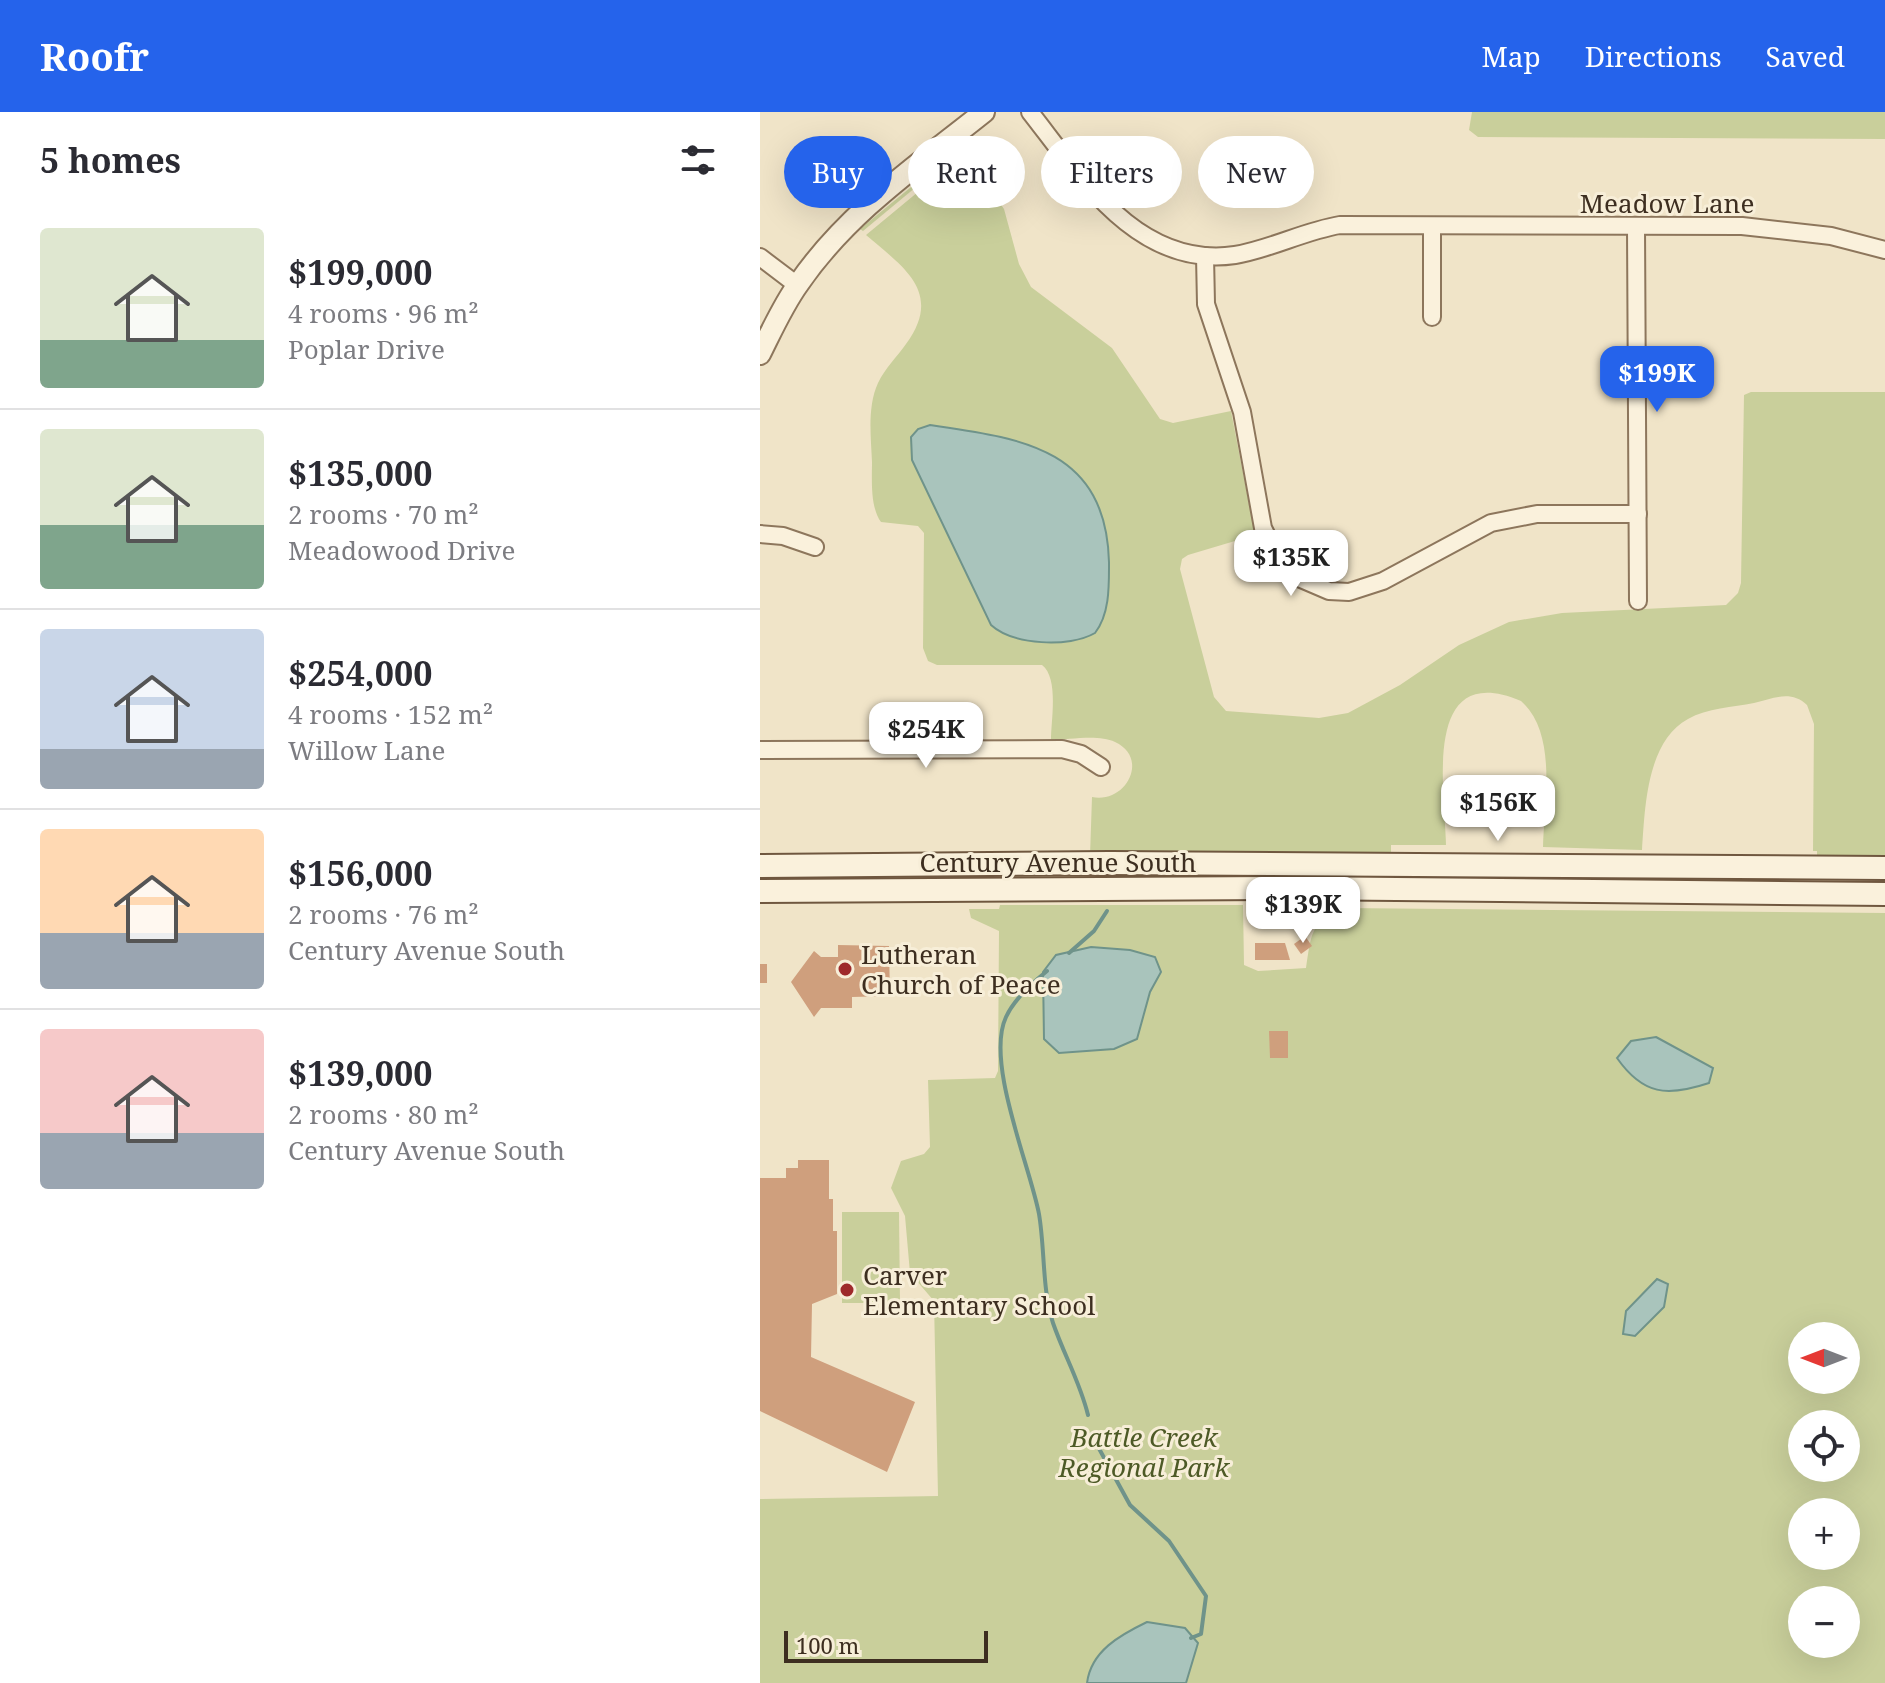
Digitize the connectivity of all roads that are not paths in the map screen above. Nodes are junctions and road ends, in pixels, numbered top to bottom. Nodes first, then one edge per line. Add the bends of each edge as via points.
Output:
1 (984, 112) edge
2 (1030, 112) edge
3 (1432, 226) junction
4 (1636, 227) junction
5 (1885, 250) edge
6 (1205, 256) junction
7 (760, 257) edge
8 (797, 285) junction
9 (1432, 317) dead end
10 (760, 354) edge
11 (1638, 514) junction
12 (760, 534) edge
13 (815, 547) dead end
14 (1638, 601) dead end
15 (760, 750) edge
16 (1101, 767) dead end
17 (760, 866) edge
18 (1885, 868) edge
19 (760, 891) edge
20 (1885, 894) edge

1 - 8 street via 865,208
2 - 6 street, Meadow Lane via 1090,188 1128,225 1158,243
3 - 4 street, Meadow Lane
3 - 6 street, Meadow Lane via 1340,225 1252,251
3 - 9 street
4 - 5 street, Meadow Lane via 1779,229
4 - 11 street
6 - 11 street via 1206,304 1242,412 1263,528 1280,562 1294,576 1329,591 1349,592 1383,581 1491,523 1537,514
7 - 8 street
8 - 10 street
11 - 14 street
12 - 13 street
15 - 16 street via 1062,749
17 - 18 main road, Century Avenue South
19 - 20 main road, Century Avenue South via 1293,888

